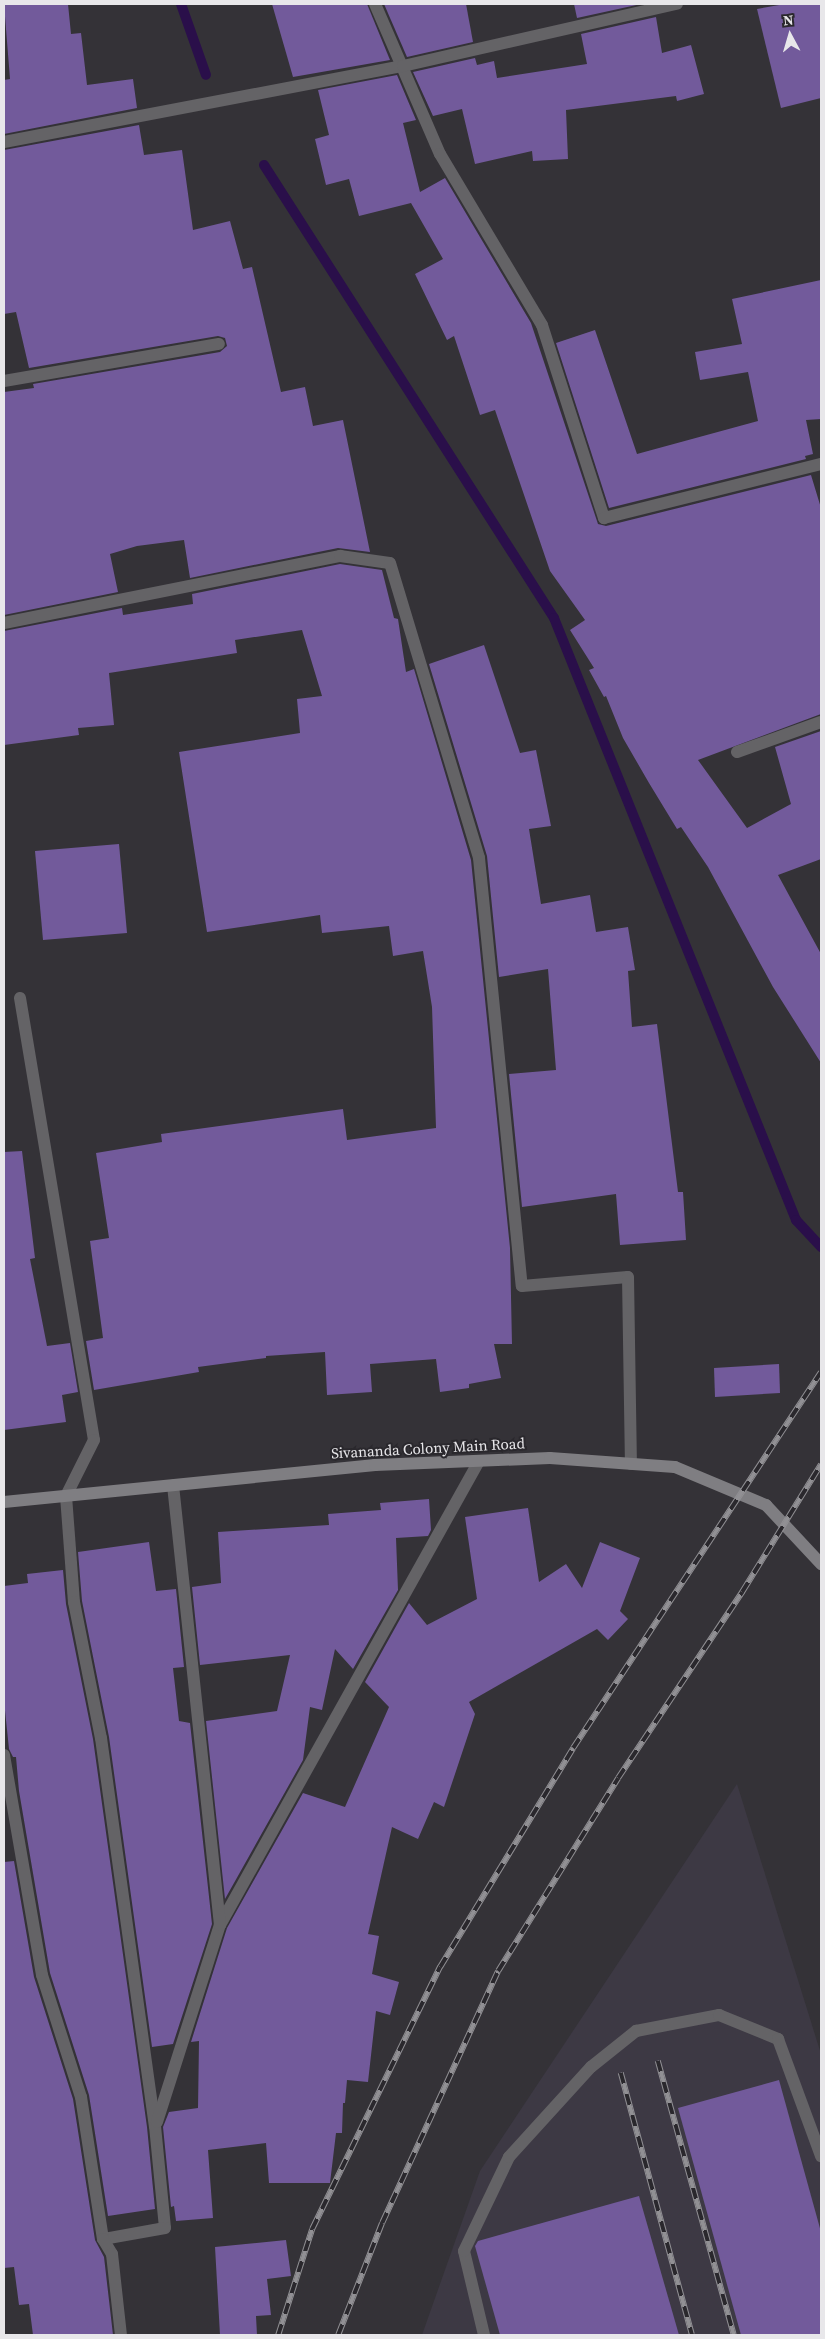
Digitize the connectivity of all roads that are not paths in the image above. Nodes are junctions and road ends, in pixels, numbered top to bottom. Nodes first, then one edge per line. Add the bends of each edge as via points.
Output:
1 (375, 4) edge
2 (677, 4) edge
3 (403, 66) junction
4 (4, 142) edge
5 (219, 344) dead end
6 (4, 382) edge
7 (821, 464) edge
8 (4, 623) edge
9 (821, 722) edge
10 (737, 752) dead end
11 (20, 998) dead end
12 (479, 1461) junction
13 (630, 1464) junction
14 (172, 1486) junction
15 (66, 1496) junction
16 (4, 1502) edge
17 (821, 1564) edge
18 (4, 1754) edge
19 (220, 1925) junction
20 (155, 2126) junction
21 (821, 2156) edge
22 (103, 2239) junction
23 (121, 2335) edge
24 (484, 2335) edge

1 - 3 street
2 - 3 street
3 - 4 street
3 - 7 street via 440,154 542,325 604,518
5 - 6 street
8 - 13 street via 340,556 390,563 479,858 522,1286 628,1277
9 - 10 street
11 - 15 street via 94,1440
12 - 13 main road, Sivananda Colony Main Road via 550,1458
12 - 14 main road, Sivananda Colony Main Road via 375,1465
12 - 19 street
13 - 17 main road, Sivananda Colony Main Road via 675,1467 766,1505
14 - 15 main road, Sivananda Colony Main Road
14 - 19 street
15 - 16 main road, Sivananda Colony Main Road
15 - 20 street via 74,1602 101,1738
18 - 22 street via 42,1975 81,2097
19 - 20 street
20 - 22 street via 165,2228
21 - 24 street via 778,2039 719,2015 636,2031 591,2067 509,2157 464,2251
22 - 23 street via 112,2254

